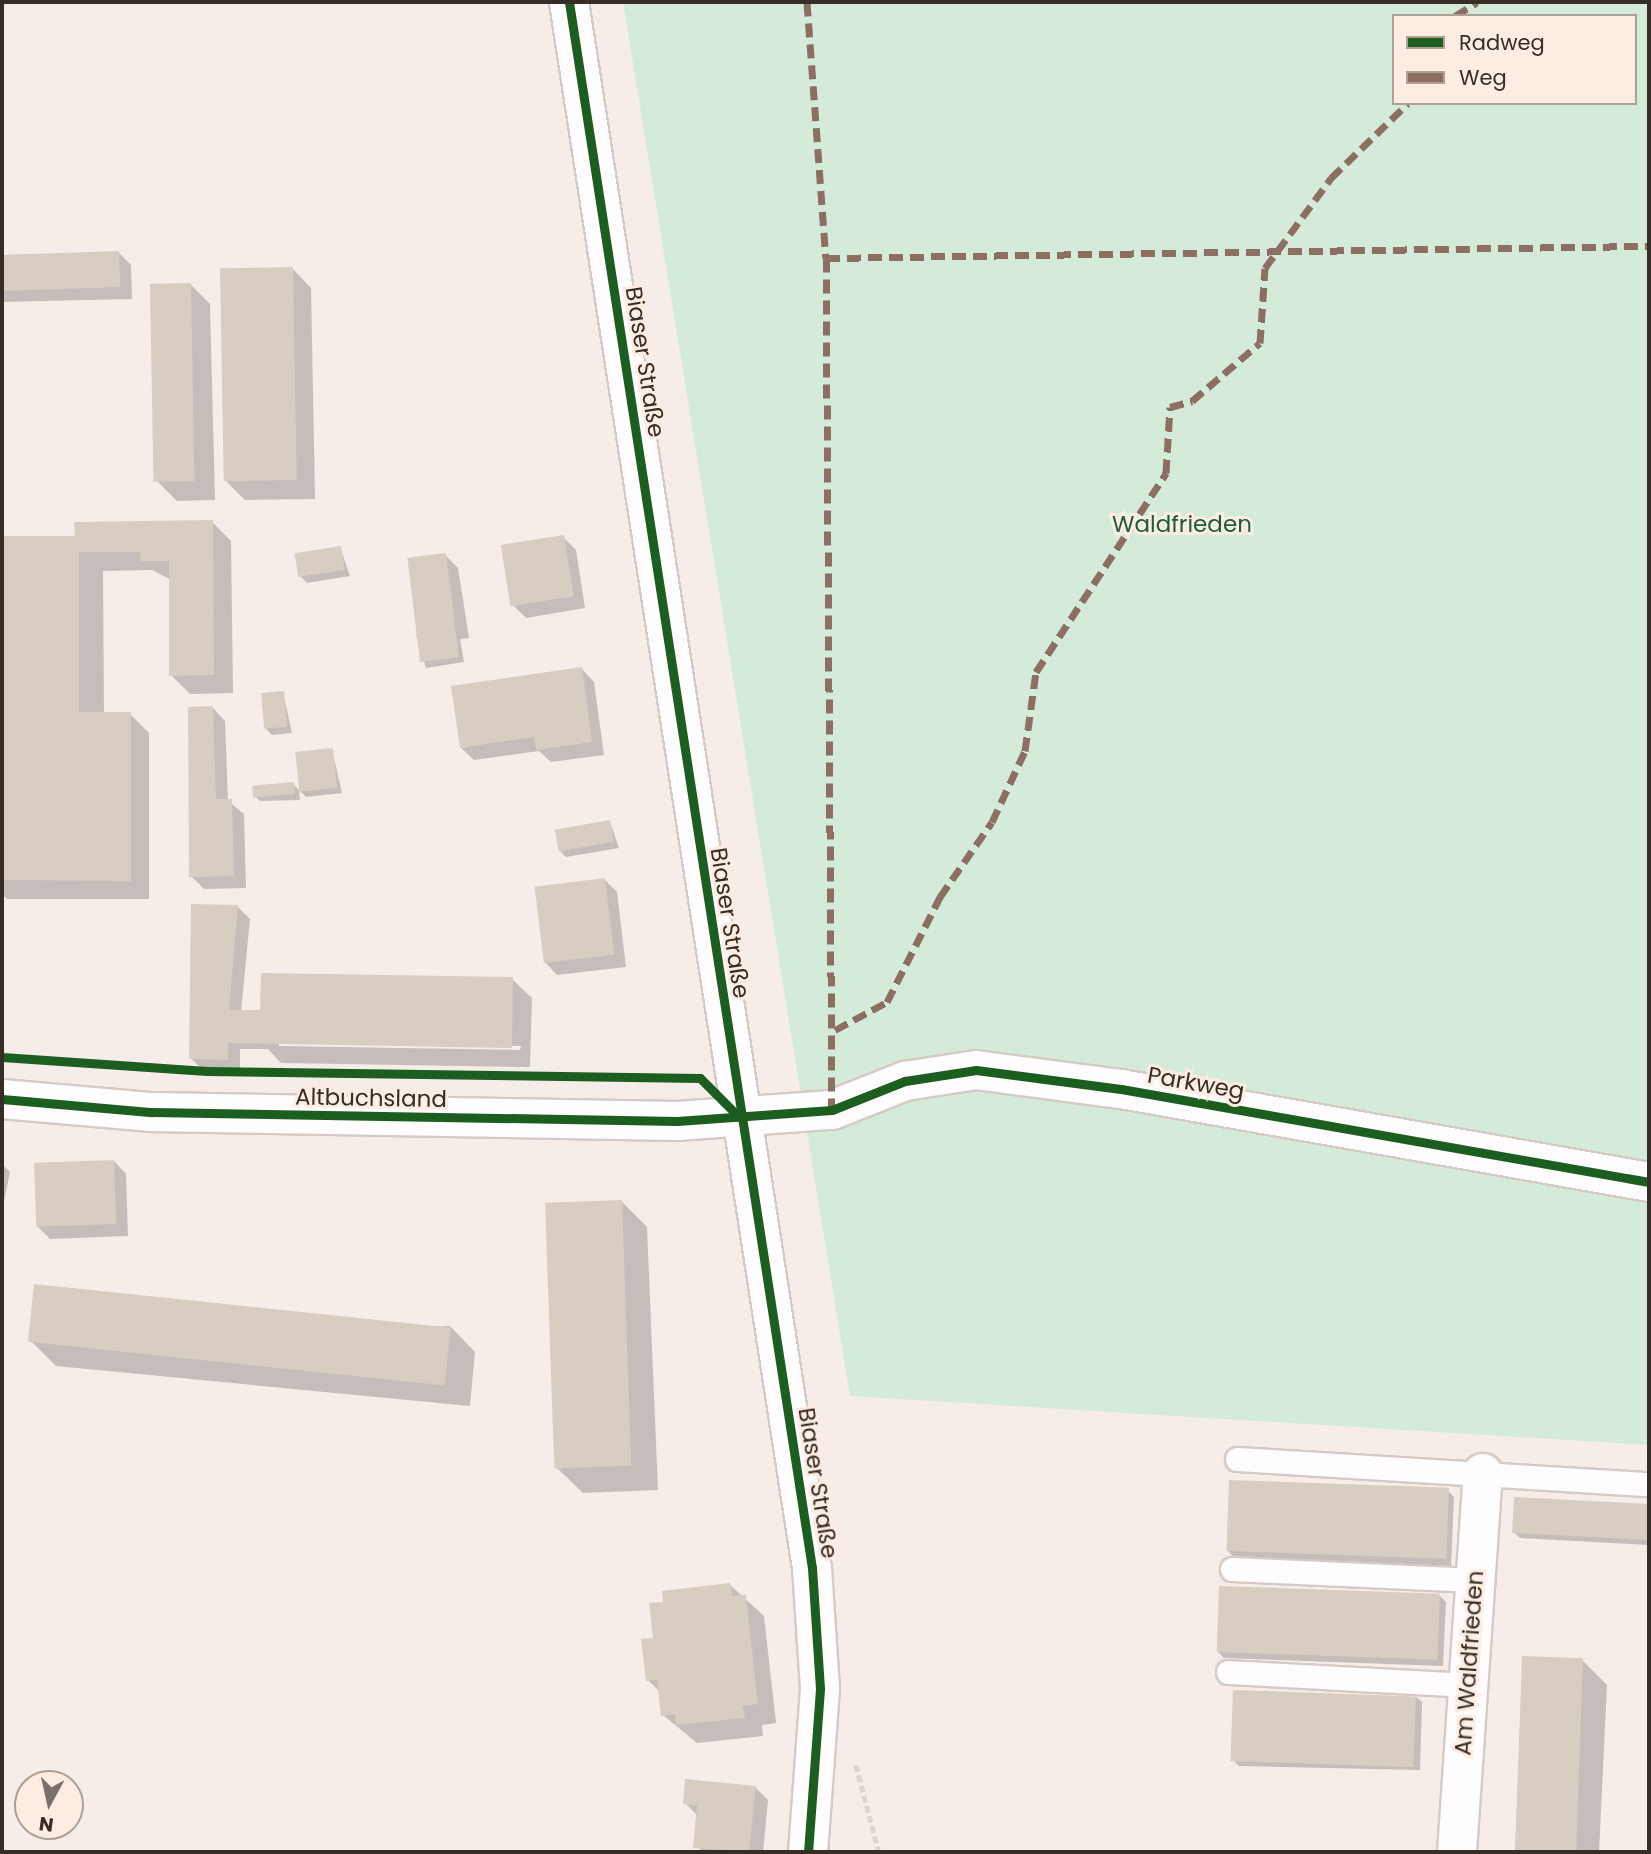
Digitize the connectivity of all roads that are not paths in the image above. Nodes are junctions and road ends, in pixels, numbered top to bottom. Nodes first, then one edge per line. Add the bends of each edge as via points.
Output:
1 (569, 2) edge
2 (2, 1099) edge
3 (739, 1117) junction
4 (1649, 1182) edge
5 (1237, 1459) dead end
6 (1483, 1473) junction
7 (1649, 1484) edge
8 (1232, 1569) dead end
9 (1475, 1580) junction
10 (1228, 1672) dead end
11 (1467, 1685) junction
12 (808, 1852) edge
13 (1457, 1852) edge

1 - 3 street, Biaser Straße
2 - 3 street, Altbuchsland via 224,1114
3 - 4 street, Parkweg via 832,1110 905,1081 976,1070 1121,1089
3 - 12 street, Biaser Straße via 818,1620
5 - 6 lane
6 - 7 lane
6 - 9 street, Am Waldfrieden
8 - 9 lane
9 - 11 street, Am Waldfrieden
10 - 11 lane
11 - 13 street, Am Waldfrieden

